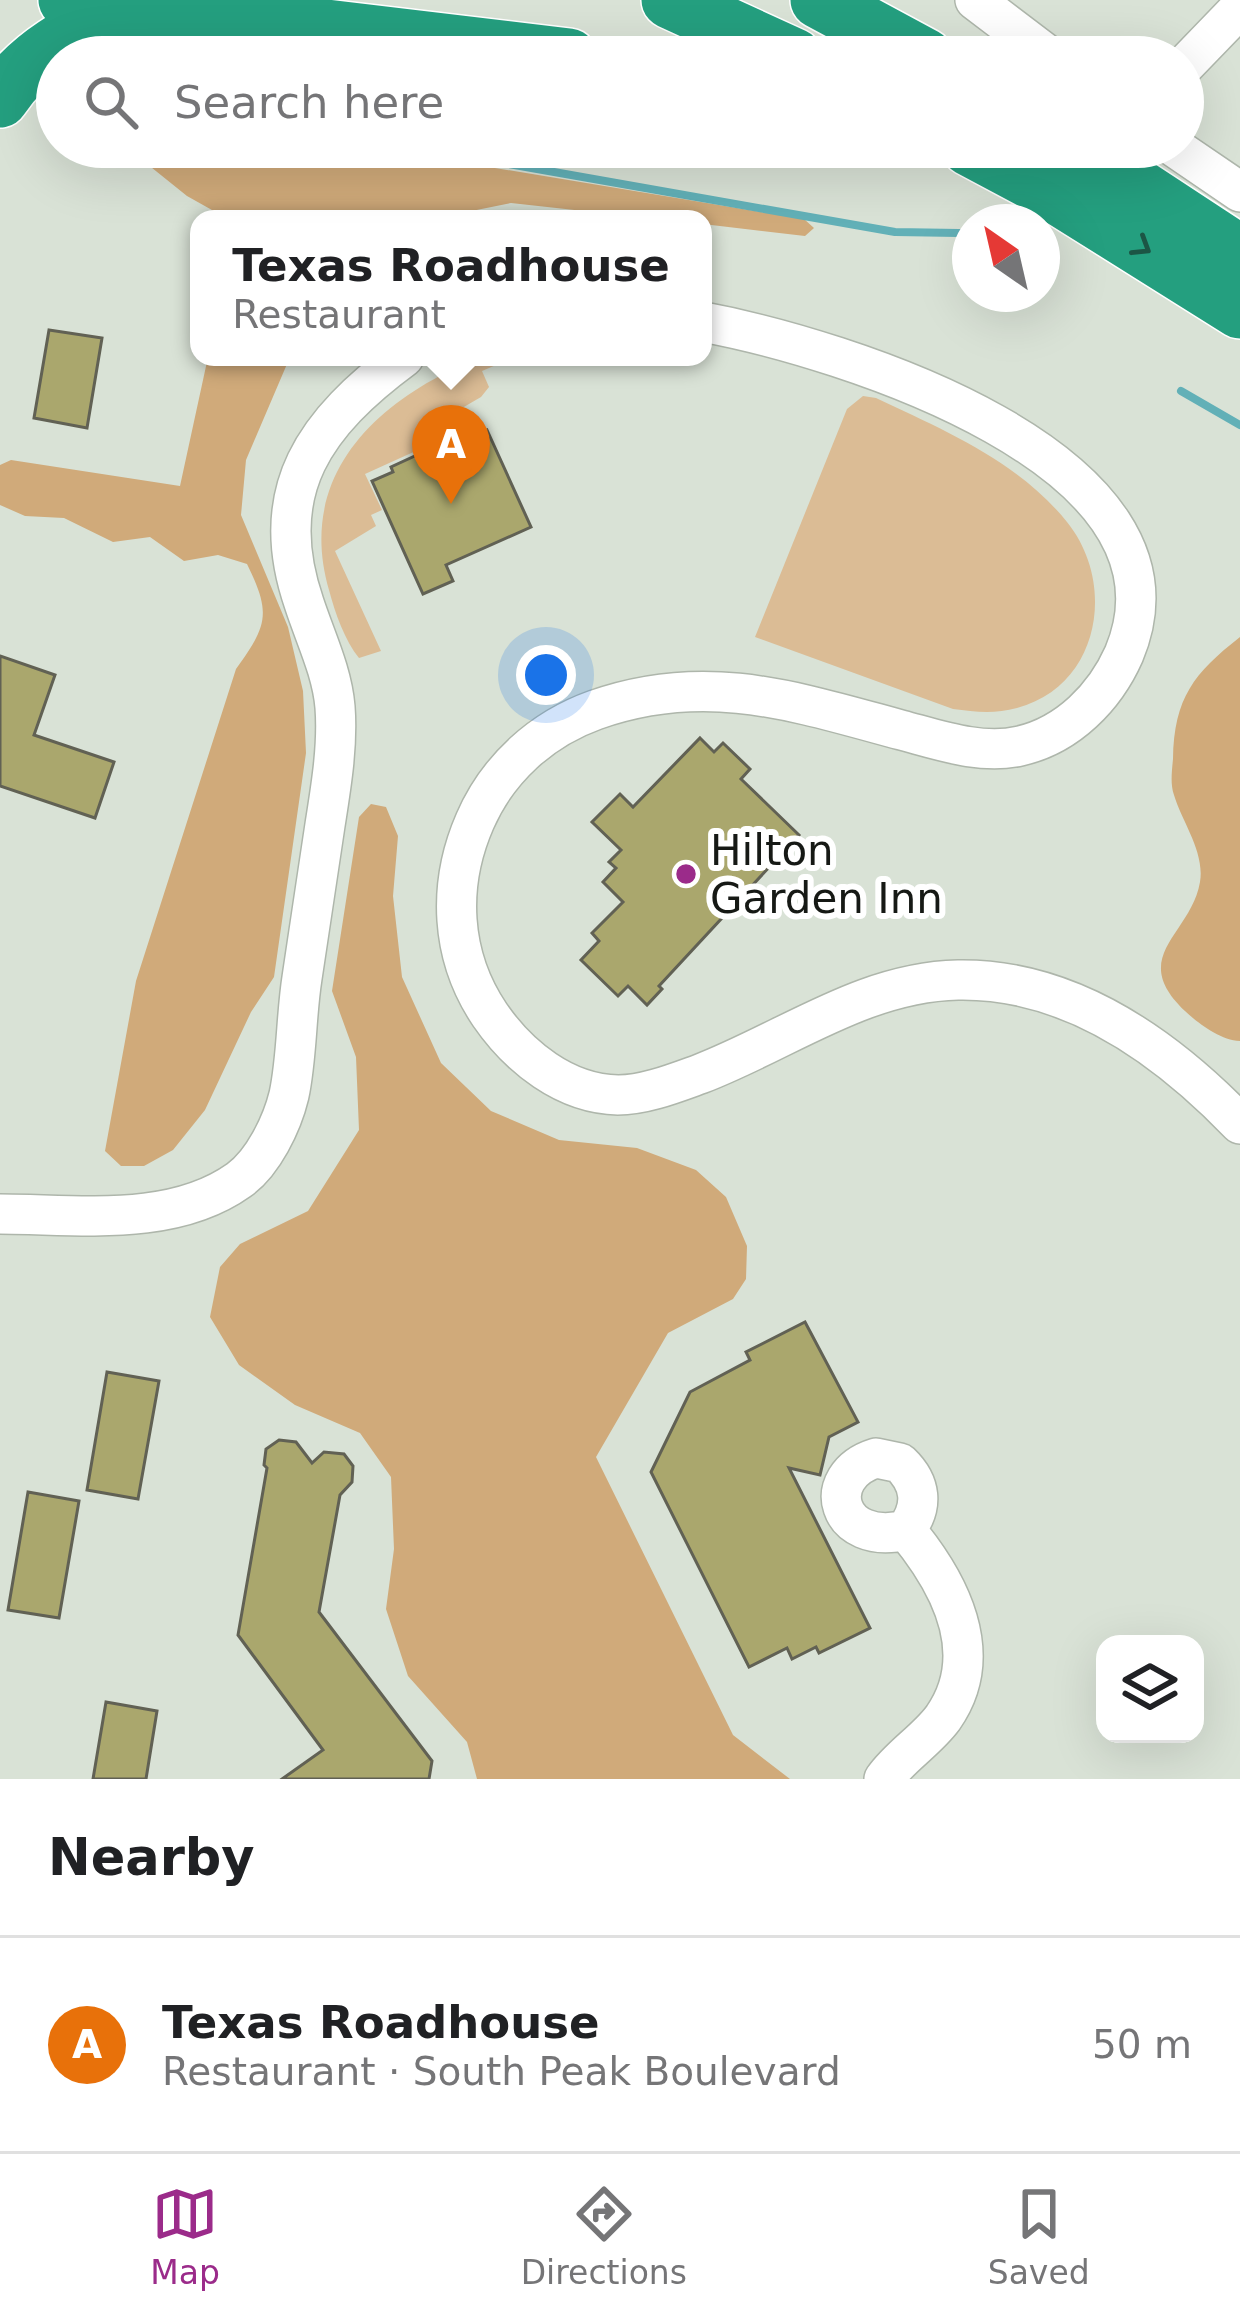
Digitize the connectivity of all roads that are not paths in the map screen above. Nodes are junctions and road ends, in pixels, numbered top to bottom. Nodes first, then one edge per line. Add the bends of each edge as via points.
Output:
1 (67, 0) edge
2 (670, 0) edge
3 (819, 0) edge
4 (901, 0) edge
5 (975, 0) edge
6 (1240, 8) edge
7 (123, 10) junction
8 (68, 36) edge
9 (408, 36) edge
10 (748, 36) edge
11 (886, 36) edge
12 (945, 36) edge
13 (1022, 36) edge
14 (1204, 46) edge
15 (36, 58) edge
16 (0, 100) edge
17 (1204, 167) edge
18 (1085, 168) edge
19 (1089, 168) edge
20 (1240, 192) edge
21 (1240, 254) edge
22 (1240, 310) edge
23 (712, 324) edge
24 (393, 366) edge
25 (1240, 1124) edge
26 (0, 1214) edge
27 (906, 1530) dead end
28 (884, 1779) edge

1 - 7 highway
2 - 10 highway
3 - 11 highway
4 - 12 highway
5 - 13 street
6 - 14 street
7 - 8 highway
7 - 9 highway
15 - 16 highway
17 - 20 street
18 -> 22 highway
19 - 21 highway
23 - 25 street via 836,356 946,398 1077,480 1115,525 1134,574 1135,627 1113,680 1075,721 1020,746 965,747 748,692 630,698 567,720 519,755 485,800 460,856 455,913 464,966 490,1016 528,1059 568,1085 619,1095 708,1071 888,990 959,980 1024,987 1128,1029 1195,1077
24 - 26 street via 335,414 299,473 289,532 335,706 289,1096 271,1143 242,1179 197,1203 134,1214
27 - 28 street via 956,1611 964,1656 944,1717

